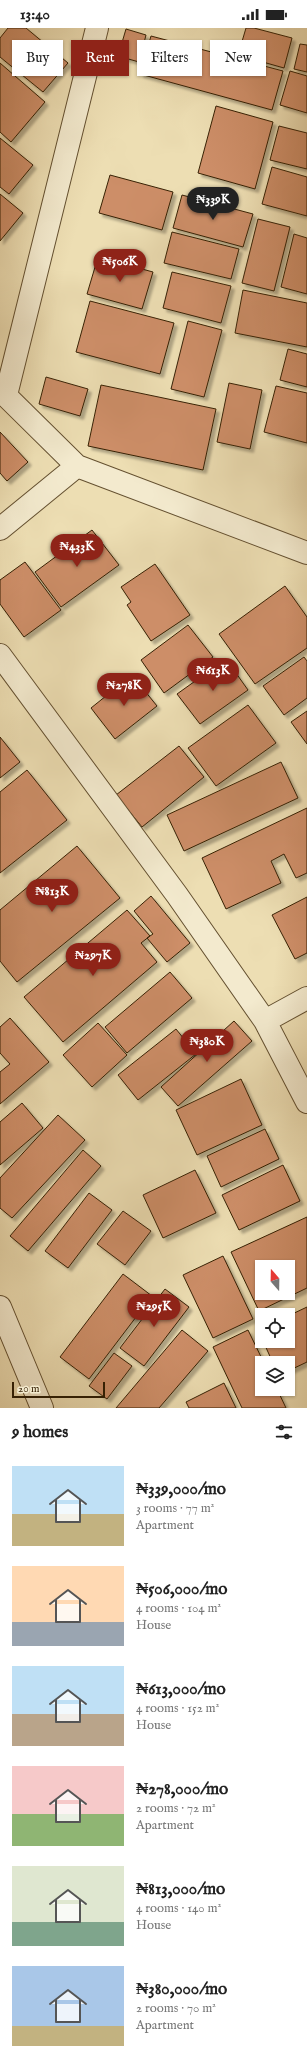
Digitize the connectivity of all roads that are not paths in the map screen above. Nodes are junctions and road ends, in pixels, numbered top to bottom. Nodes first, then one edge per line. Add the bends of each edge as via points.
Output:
1 (97, 28) edge
2 (3, 392) edge
3 (77, 466) junction
4 (0, 529) edge
5 (307, 553) edge
6 (0, 655) edge
7 (307, 998) edge
8 (265, 1021) junction
9 (307, 1102) edge
10 (0, 1307) edge
11 (42, 1408) edge

1 - 2 street
2 - 3 street
3 - 4 street
3 - 5 street
6 - 8 street via 177,895
7 - 8 street
8 - 9 street
10 - 11 street

